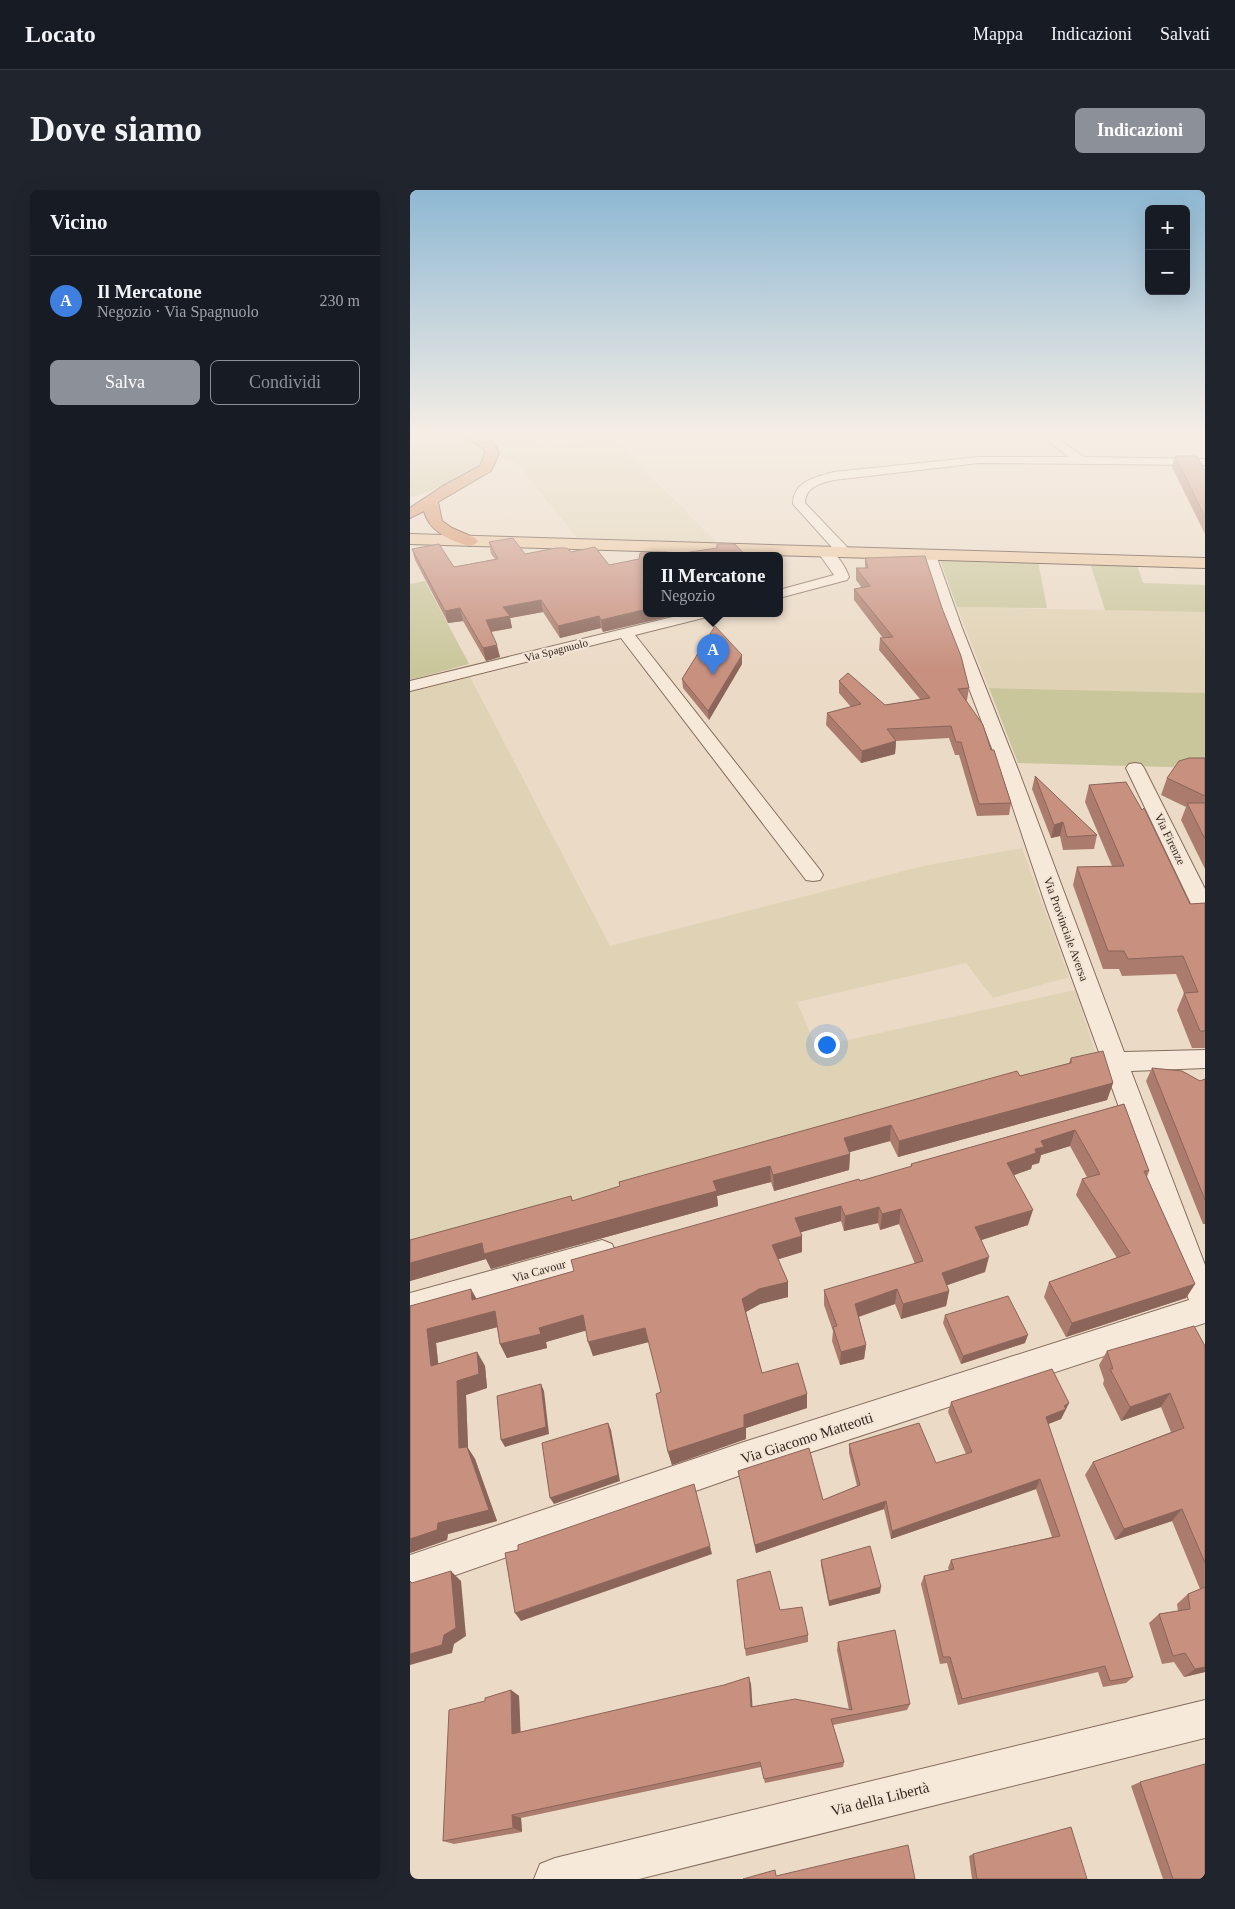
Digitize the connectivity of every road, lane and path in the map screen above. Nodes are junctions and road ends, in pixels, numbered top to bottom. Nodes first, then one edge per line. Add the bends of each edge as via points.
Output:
1 (430, 512) edge
2 (806, 512) edge
3 (410, 539) edge
4 (470, 541) junction
5 (824, 551) junction
6 (843, 552) junction
7 (929, 555) junction
8 (1205, 563) edge
9 (783, 593) edge
10 (690, 617) edge
11 (625, 633) junction
12 (410, 686) edge
13 (1135, 768) dead end
14 (813, 875) dead end
15 (1205, 910) edge
16 (1205, 1059) edge
17 (1115, 1062) junction
18 (622, 1248) edge
19 (1195, 1248) edge
20 (1205, 1303) edge
21 (410, 1307) edge
22 (1205, 1309) edge
23 (410, 1573) edge
24 (1205, 1719) edge
25 (555, 1879) edge

1 - 4 highway via 438,525
2 - 6 street
3 - 4 main road
4 - 5 main road
5 - 6 main road
5 - 9 street via 840,570 842,578
6 - 7 main road
7 - 8 main road
7 - 17 street, Via Provinciale Aversa
10 - 11 street, Via Spagnuolo
11 - 12 street, Via Spagnuolo
11 - 14 street
13 - 15 street, Via Firenze
16 - 17 street
17 - 19 street, Via Provinciale Aversa via 1122,1108
18 - 21 street, Via Cavour
19 - 20 street, Via Provinciale Aversa
22 - 23 street, Via Giacomo Matteotti via 744,1458
24 - 25 street, Via della Libertà

